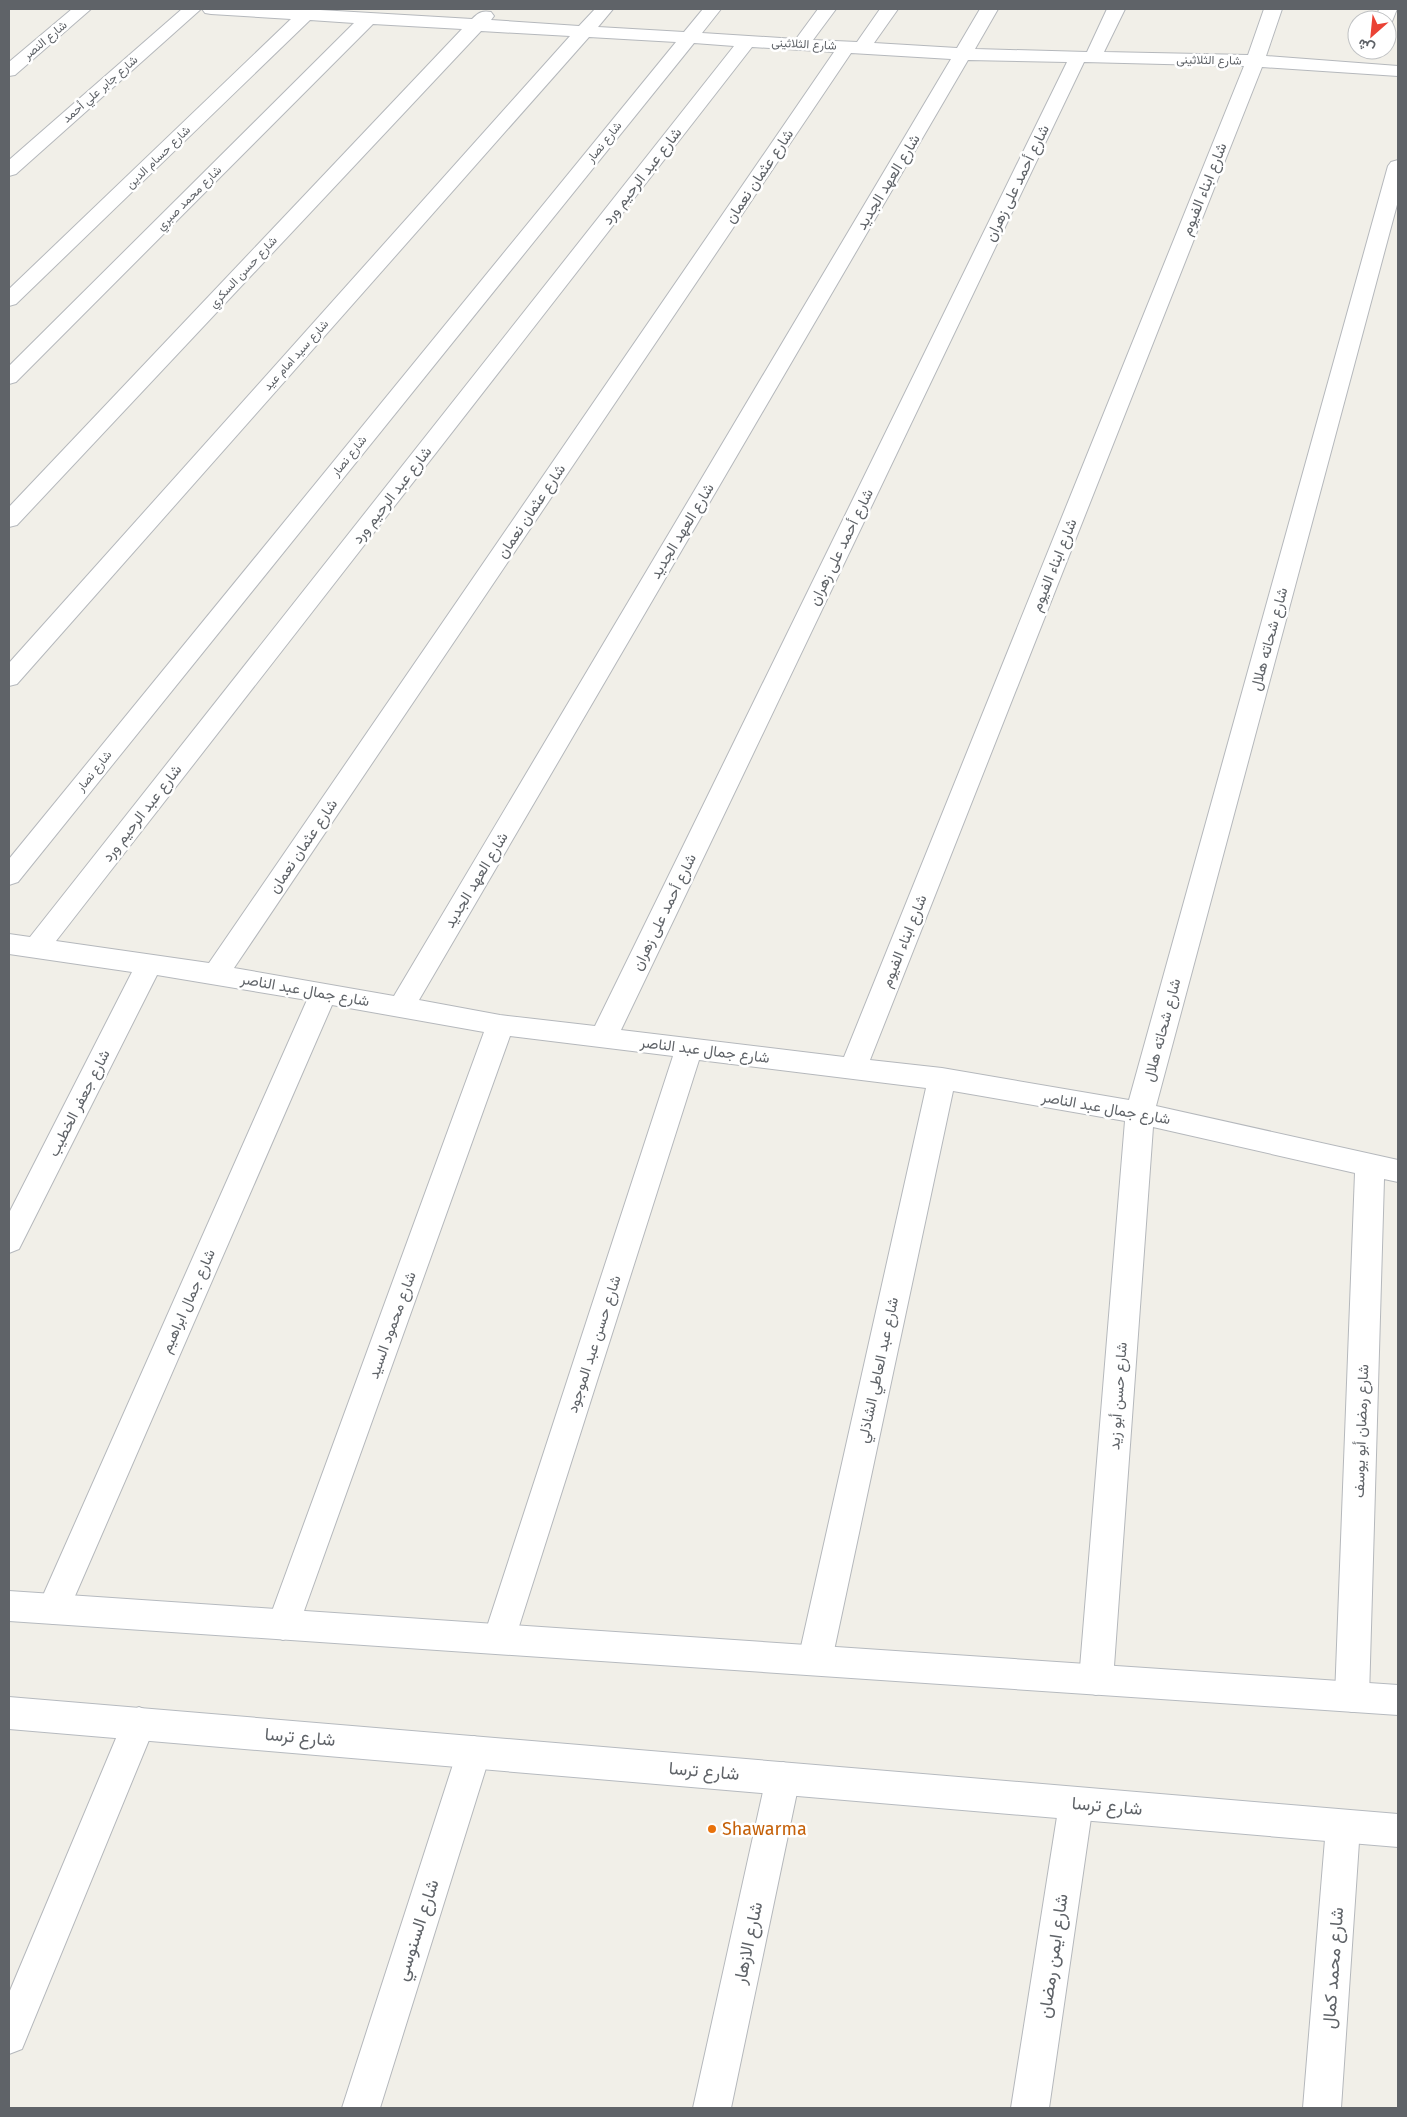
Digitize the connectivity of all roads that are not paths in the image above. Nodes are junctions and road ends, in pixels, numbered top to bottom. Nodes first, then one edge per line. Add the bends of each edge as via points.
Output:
1 (82, 9) edge
2 (192, 9) edge
3 (211, 9) edge
4 (492, 9) edge
5 (604, 9) edge
6 (712, 9) edge
7 (826, 9) edge
8 (889, 9) edge
9 (989, 9) edge
10 (1116, 9) edge
11 (1273, 9) edge
12 (310, 11) edge
13 (428, 15) edge
14 (369, 18) junction
15 (477, 25) junction
16 (584, 31) junction
17 (690, 37) junction
18 (747, 41) junction
19 (801, 44) junction
20 (854, 47) junction
21 (963, 54) junction
22 (1086, 57) junction
23 (1372, 60) edge
24 (1255, 61) junction
25 (1369, 70) junction
26 (9, 71) edge
27 (1398, 71) edge
28 (1398, 166) edge
29 (9, 170) edge
30 (9, 300) edge
31 (9, 378) edge
32 (9, 520) edge
33 (9, 678) edge
34 (9, 876) edge
35 (9, 944) edge
36 (36, 948) junction
37 (149, 964) junction
38 (216, 974) junction
39 (323, 994) junction
40 (401, 1008) junction
41 (500, 1026) junction
42 (603, 1038) junction
43 (689, 1048) junction
44 (853, 1069) junction
45 (942, 1079) junction
46 (1140, 1113) junction
47 (1384, 1168) edge
48 (9, 1241) edge
49 (9, 1606) edge
50 (53, 1609) junction
51 (283, 1625) junction
52 (499, 1639) junction
53 (815, 1660) junction
54 (1096, 1680) junction
55 (1352, 1697) junction
56 (1398, 1700) edge
57 (9, 1712) edge
58 (140, 1723) junction
59 (474, 1752) junction
60 (783, 1778) junction
61 (1076, 1804) junction
62 (1343, 1827) junction
63 (1398, 1831) edge
64 (9, 2036) edge
65 (361, 2108) edge
66 (712, 2108) edge
67 (1030, 2108) edge
68 (1322, 2108) edge

1 - 26 street, شارع النصر
2 - 29 street, شارع جابر علي أحمد
3 - 12 street, شارع الثلاثينى
4 - 15 street, شارع حسن السكري
5 - 16 street, شارع سيد امام عيد
6 - 17 street, شارع نصار
7 - 19 street
8 - 20 street, شارع عثمان نعمان
9 - 21 street, شارع العهد الجديد
10 - 22 street, شارع أحمد على زهران
11 - 24 street, شارع ابناء الفيوم
12 - 14 street, شارع الثلاثينى
12 - 30 street, شارع حسام الدين
13 - 14 street, شارع الثلاثينى
13 - 15 street, شارع الثلاثينى
14 - 31 street, شارع محمد صبري
15 - 16 street, شارع الثلاثينى
15 - 32 street, شارع حسن السكري
16 - 17 street, شارع الثلاثينى
16 - 33 street, شارع سيد امام عيد
17 - 18 street, شارع الثلاثينى
17 - 34 street, شارع نصار
18 - 19 street, شارع الثلاثينى
18 - 36 street, شارع عبد الرحيم ورد
19 - 20 street, شارع الثلاثينى
20 - 21 street, شارع الثلاثينى
20 - 38 street, شارع عثمان نعمان
21 - 22 street, شارع الثلاثينى
21 - 40 street, شارع العهد الجديد
22 - 24 street, شارع الثلاثينى
22 - 42 street, شارع أحمد على زهران
23 - 25 street
24 - 25 street, شارع الثلاثينى
24 - 44 street, شارع ابناء الفيوم
25 - 27 street, شارع الثلاثينى
28 - 46 street, شارع شحاته هلال
35 - 36 street, شارع جمال عبد الناصر
36 - 37 street, شارع جمال عبد الناصر
37 - 38 street, شارع جمال عبد الناصر
37 - 48 street, شارع جعفر الخطيب
38 - 39 street, شارع جمال عبد الناصر
39 - 40 street, شارع جمال عبد الناصر
39 - 50 street, شارع جمال ابراهيم
40 - 41 street, شارع جمال عبد الناصر
41 - 42 street, شارع جمال عبد الناصر
41 - 51 street, شارع محمود السيد
42 - 43 street, شارع جمال عبد الناصر
43 - 44 street, شارع جمال عبد الناصر
43 - 52 street, شارع حسن عبد الموجود
44 - 45 street, شارع جمال عبد الناصر
45 - 46 street, شارع جمال عبد الناصر
45 - 53 street, شارع عبد العاطي الشاذلي
46 - 47 street, شارع جمال عبد الناصر
46 - 54 street, شارع حسن أبو زيد
47 - 55 street, شارع رمضان أبو يوسف
49 - 50 street
50 - 51 street
51 - 52 street
52 - 53 street
53 - 54 street
54 - 55 street
55 - 56 street
57 - 58 street, شارع ترسا
58 - 59 street, شارع ترسا
58 - 64 street
59 - 60 street, شارع ترسا
59 - 65 street, شارع السنوسي
60 - 61 street, شارع ترسا
60 - 66 street, شارع الازهار
61 - 62 street, شارع ترسا
61 - 67 street, شارع ايمن رمضان
62 - 63 street, شارع ترسا
62 - 68 street, شارع محمد كمال

